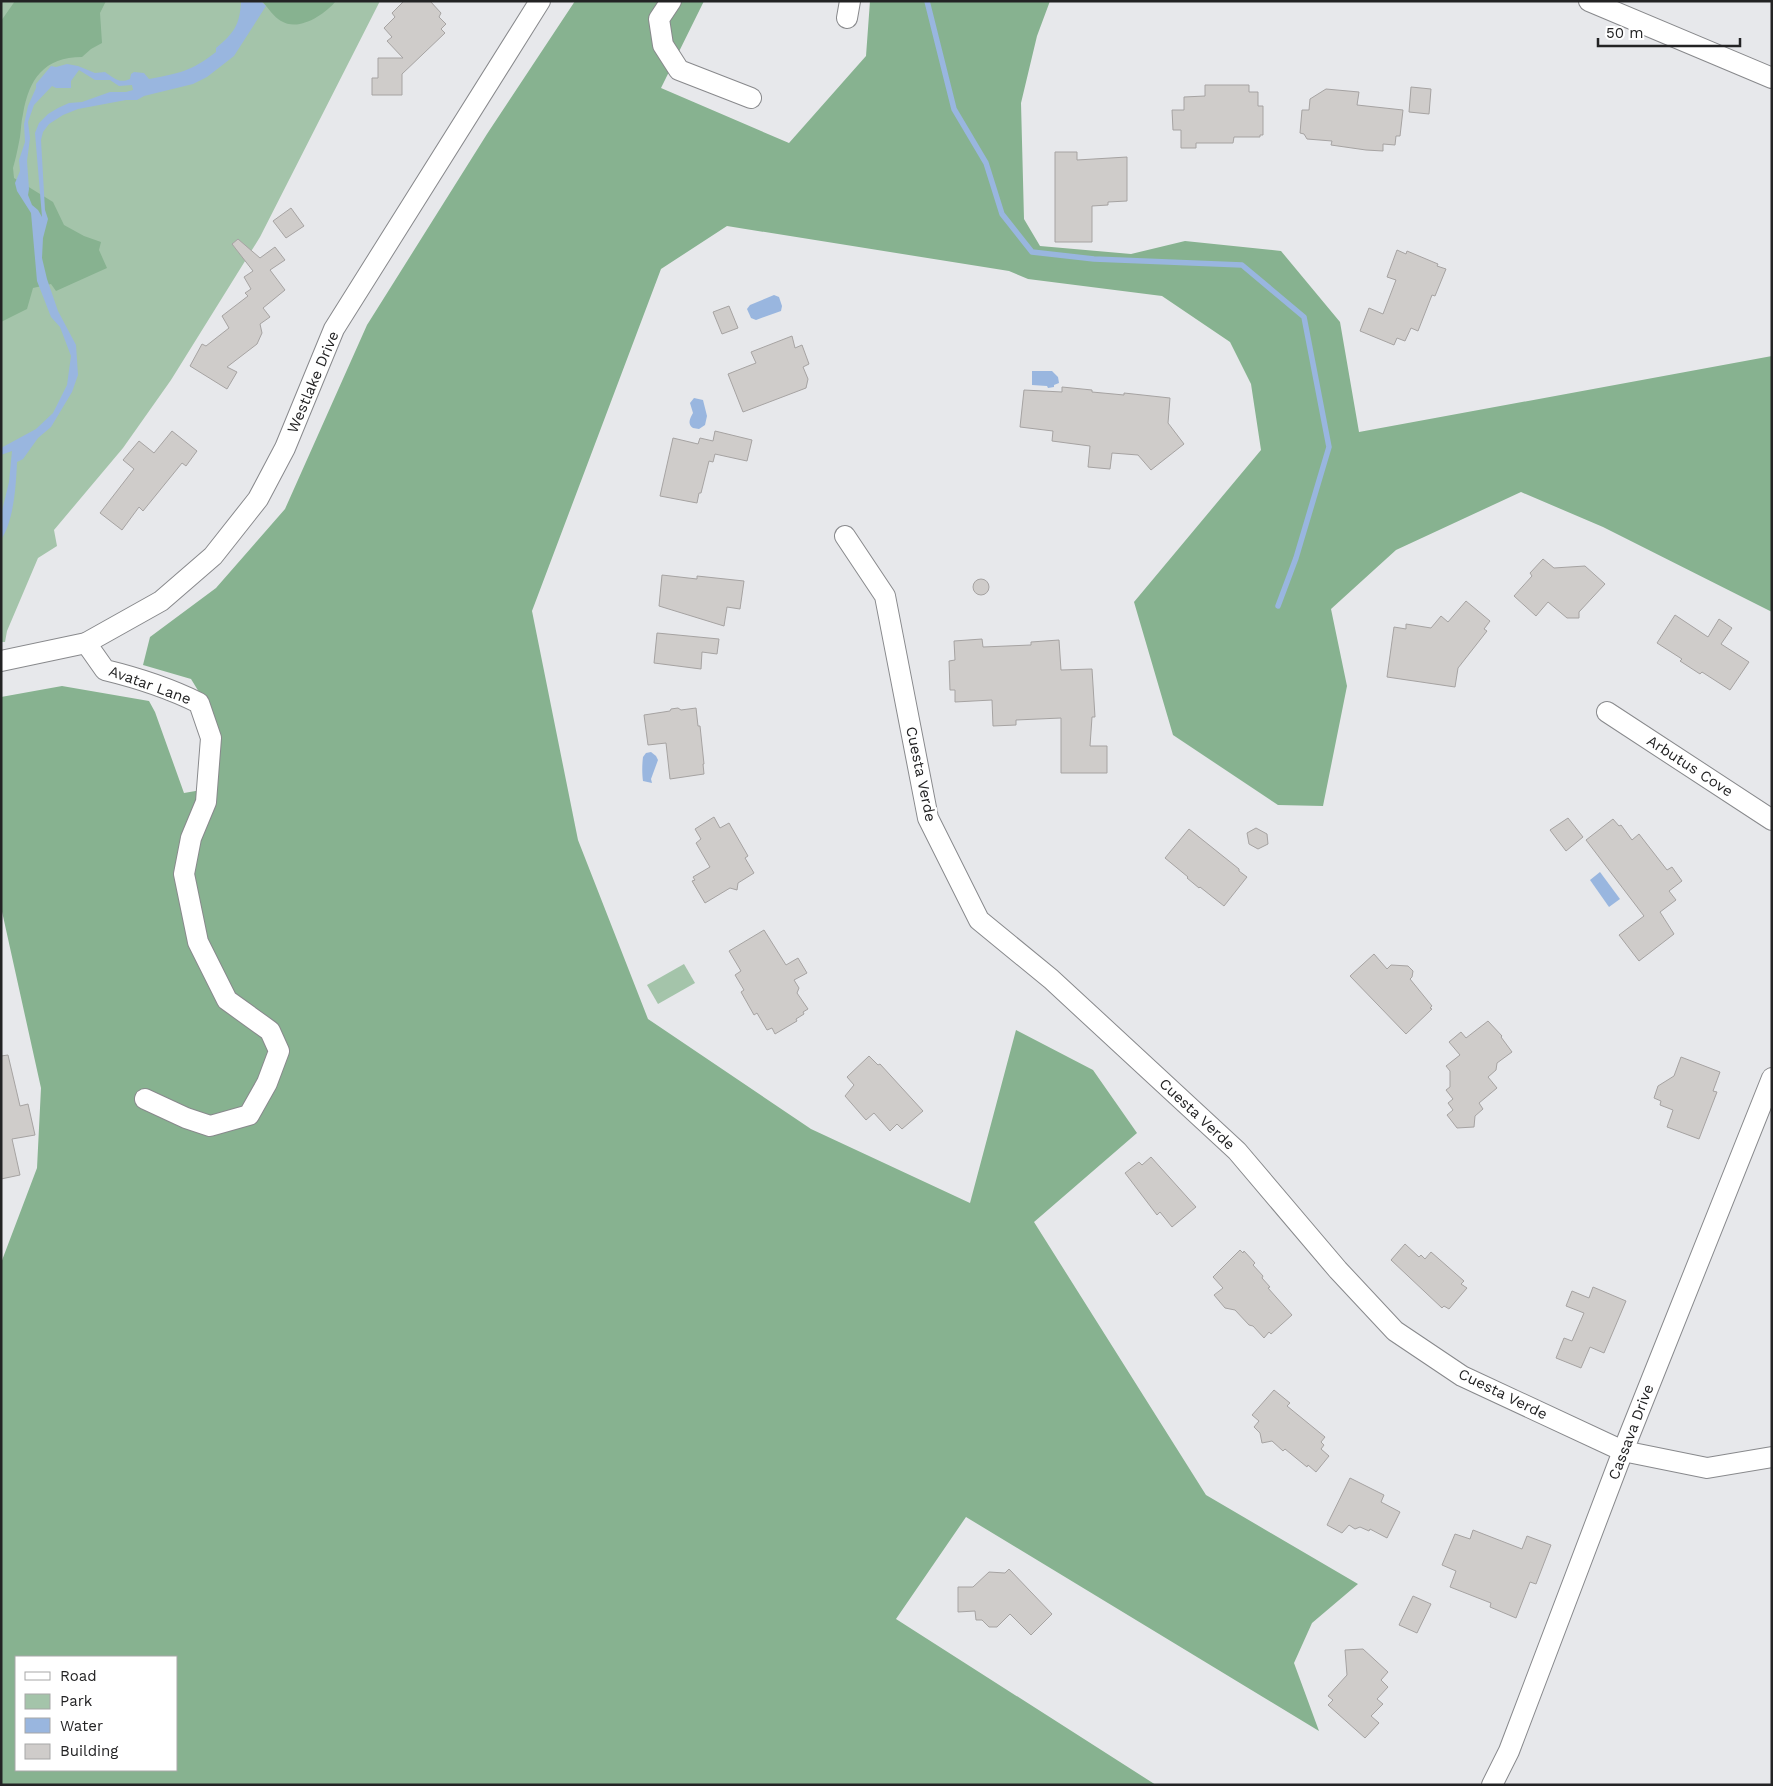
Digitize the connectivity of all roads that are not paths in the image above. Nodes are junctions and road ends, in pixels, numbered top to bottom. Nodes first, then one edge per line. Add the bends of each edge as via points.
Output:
1 (540, 1) edge
2 (671, 1) edge
3 (1589, 1) edge
4 (1772, 78) edge
5 (751, 98) dead end
6 (845, 536) dead end
7 (86, 643) junction
8 (1, 661) edge
9 (1607, 712) dead end
10 (1772, 820) edge
11 (1772, 1078) edge
12 (145, 1099) dead end
13 (1623, 1451) junction
14 (1772, 1457) edge
15 (1492, 1785) edge

1 - 7 street, Westlake Drive via 334,329 285,448 258,499 213,556 160,601
2 - 5 street via 659,19 664,45 680,70
3 - 4 street
6 - 13 street, Cuesta Verde via 885,596 928,818 979,920 1050,978 1237,1151 1338,1270 1395,1331 1462,1376
7 - 8 street, Westlake Drive
7 - 12 street, Avatar Lane via 105,670 142,679 199,703 211,738 206,802 190,838 184,874 198,942 227,1000 270,1030 279,1051 267,1083 249,1115 210,1126
9 - 10 street, Arbutus Cove
11 - 13 street, Cassava Drive
13 - 14 street, Cuesta Verde via 1707,1468
13 - 15 street, Cassava Drive via 1509,1751

